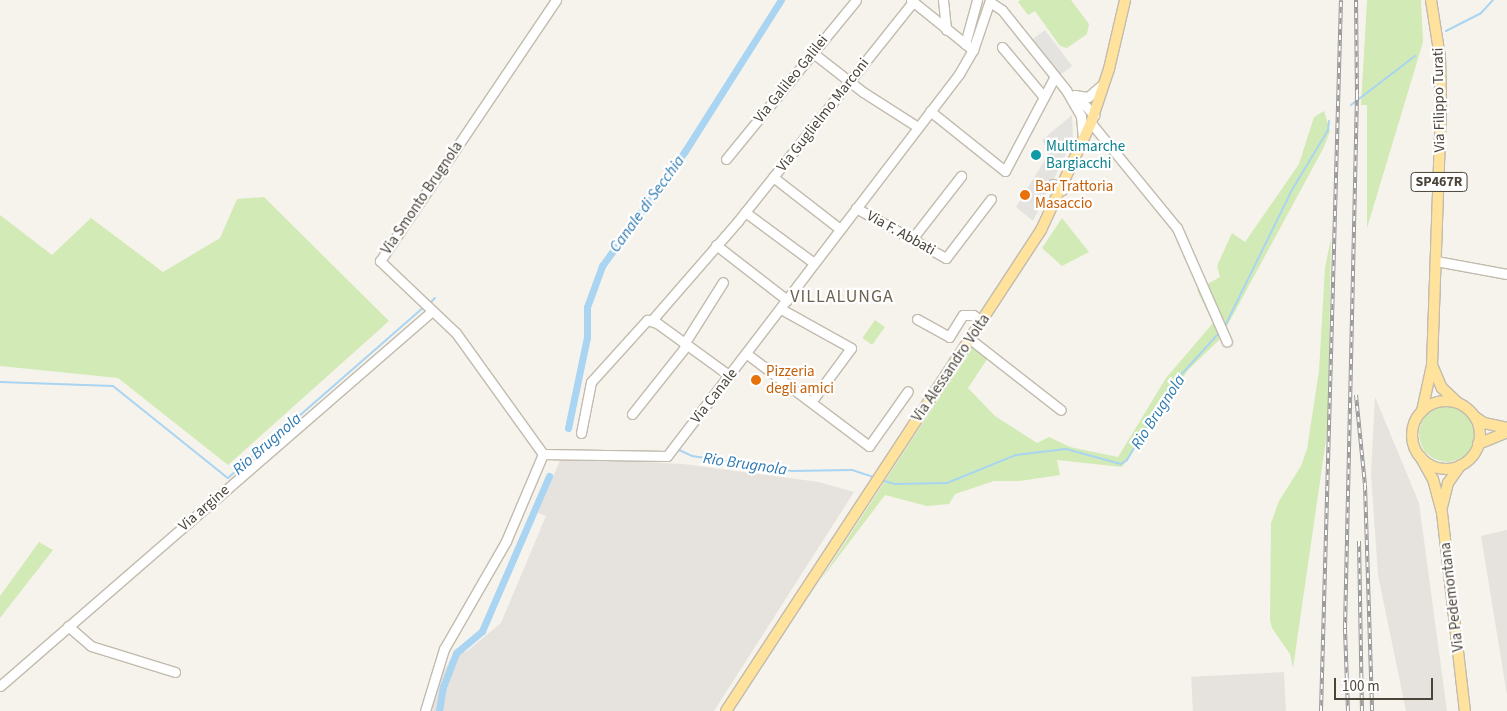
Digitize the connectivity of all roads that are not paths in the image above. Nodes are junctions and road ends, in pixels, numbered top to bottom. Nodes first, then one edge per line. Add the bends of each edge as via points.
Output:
1 (556, 0) edge
2 (856, 0) edge
3 (943, 0) edge
4 (977, 0) edge
5 (1125, 0) edge
6 (1431, 0) edge
7 (912, 1) edge
8 (990, 1) edge
9 (946, 30) junction
10 (965, 44) junction
11 (1002, 46) dead end
12 (973, 50) junction
13 (813, 53) junction
14 (1110, 69) junction
15 (1055, 76) junction
16 (849, 81) junction
17 (1070, 92) junction
18 (1044, 98) junction
19 (1076, 104) junction
20 (930, 111) junction
21 (1093, 119) junction
22 (918, 127) junction
23 (1083, 144) junction
24 (726, 159) dead end
25 (961, 176) dead end
26 (774, 177) junction
27 (1053, 184) dead end
28 (1062, 190) junction
29 (990, 199) dead end
30 (856, 208) junction
31 (745, 212) junction
32 (840, 229) junction
33 (912, 239) junction
34 (716, 245) junction
35 (1436, 261) junction
36 (814, 263) junction
37 (1507, 274) edge
38 (723, 282) dead end
39 (787, 300) junction
40 (428, 307) junction
41 (781, 309) junction
42 (918, 319) dead end
43 (652, 320) junction
44 (982, 321) junction
45 (1225, 338) dead end
46 (970, 339) junction
47 (685, 345) junction
48 (747, 354) junction
49 (1432, 364) junction
50 (730, 376) junction
51 (908, 391) dead end
52 (811, 402) junction
53 (1458, 403) junction
54 (1061, 410) dead end
55 (1422, 411) junction
56 (632, 414) dead end
57 (1474, 417) junction
58 (1507, 430) edge
59 (580, 433) dead end
60 (1478, 444) junction
61 (543, 454) junction
62 (1420, 456) junction
63 (1460, 466) junction
64 (1442, 512) junction
65 (68, 626) junction
66 (175, 672) dead end
67 (0, 686) edge
68 (425, 711) edge
69 (726, 711) edge
70 (1465, 711) edge

1 - 40 street, Via Smonto Brugnola via 380,261
2 - 13 street, Via Galileo Galilei
3 - 9 street
4 - 10 street
5 - 14 main road, Via Alessandro Volta
6 - 35 main road, Via Filippo Turati / SP467R via 1441,79
7 - 9 street
7 - 16 street, Via Guglielmo Marconi
8 - 12 street, Via Canale
8 - 15 street via 1002,10
9 - 10 street
10 - 12 street
11 - 18 street
12 - 20 street, Via Canale
13 - 16 street
13 - 24 street, Via Galileo Galilei
14 - 17 street via 1095,94 1088,97
14 - 21 main road, Via Alessandro Volta
15 - 17 street
15 - 18 street
16 - 22 street
16 - 26 street, Via Guglielmo Marconi
17 - 19 street
17 - 21 street
18 - 20 street via 1005,172
19 - 21 street
19 - 23 street via 1081,116
20 - 22 street, Via Canale
21 - 23 main road, Via Alessandro Volta
21 - 45 street via 1177,228
22 - 30 street, Via Canale
23 - 28 main road, Via Alessandro Volta
25 - 33 street
26 - 31 street, Via Guglielmo Marconi
26 - 32 street
27 - 28 street
28 - 44 main road, Via Alessandro Volta via 1041,230
29 - 33 street, Via F. Abbati via 946,258
30 - 32 street, Via Canale
30 - 33 street, Via F. Abbati
31 - 34 street, Via Guglielmo Marconi
31 - 36 street
32 - 36 street, Via Canale
34 - 39 street
34 - 43 street, Via Guglielmo Marconi
35 - 37 street
35 - 49 main road, Via Filippo Turati / SP467R
36 - 39 street, Via Canale
38 - 47 street
39 - 41 street, Via Canale
40 - 61 street, Via Smonto Brugnola via 464,342
40 - 65 street, Via argine
41 - 48 street, Via Canale
41 - 52 street via 851,348
42 - 44 street via 949,337 963,315 972,315
43 - 47 street
43 - 59 street, Via Guglielmo Marconi via 643,323 591,382
44 - 46 main road, Via Alessandro Volta
46 - 54 street
46 - 69 main road, Via Alessandro Volta
47 - 50 street
47 - 56 street
48 - 50 street, Via Canale
48 - 52 street
49 - 53 main road, Via Filippo Turati / SP467R via 1442,388
49 - 55 main road, Via Filippo Turati / SP467R
50 - 61 street, Via Canale via 667,456
51 - 52 street via 868,446
53 - 55 main road via 1439,402
53 - 57 main road, SP467R
55 - 62 main road, SP467R via 1412,433
57 - 58 main road, SP467R
57 - 60 main road via 1478,426
58 - 60 main road, SP467R
60 - 63 main road via 1471,457
61 - 68 street via 506,542 444,649
62 - 63 main road via 1438,468
62 - 64 main road via 1433,479
63 - 64 main road via 1448,483
64 - 70 main road, Via Pedemontana
65 - 66 street via 92,646
65 - 67 street, Via argine

